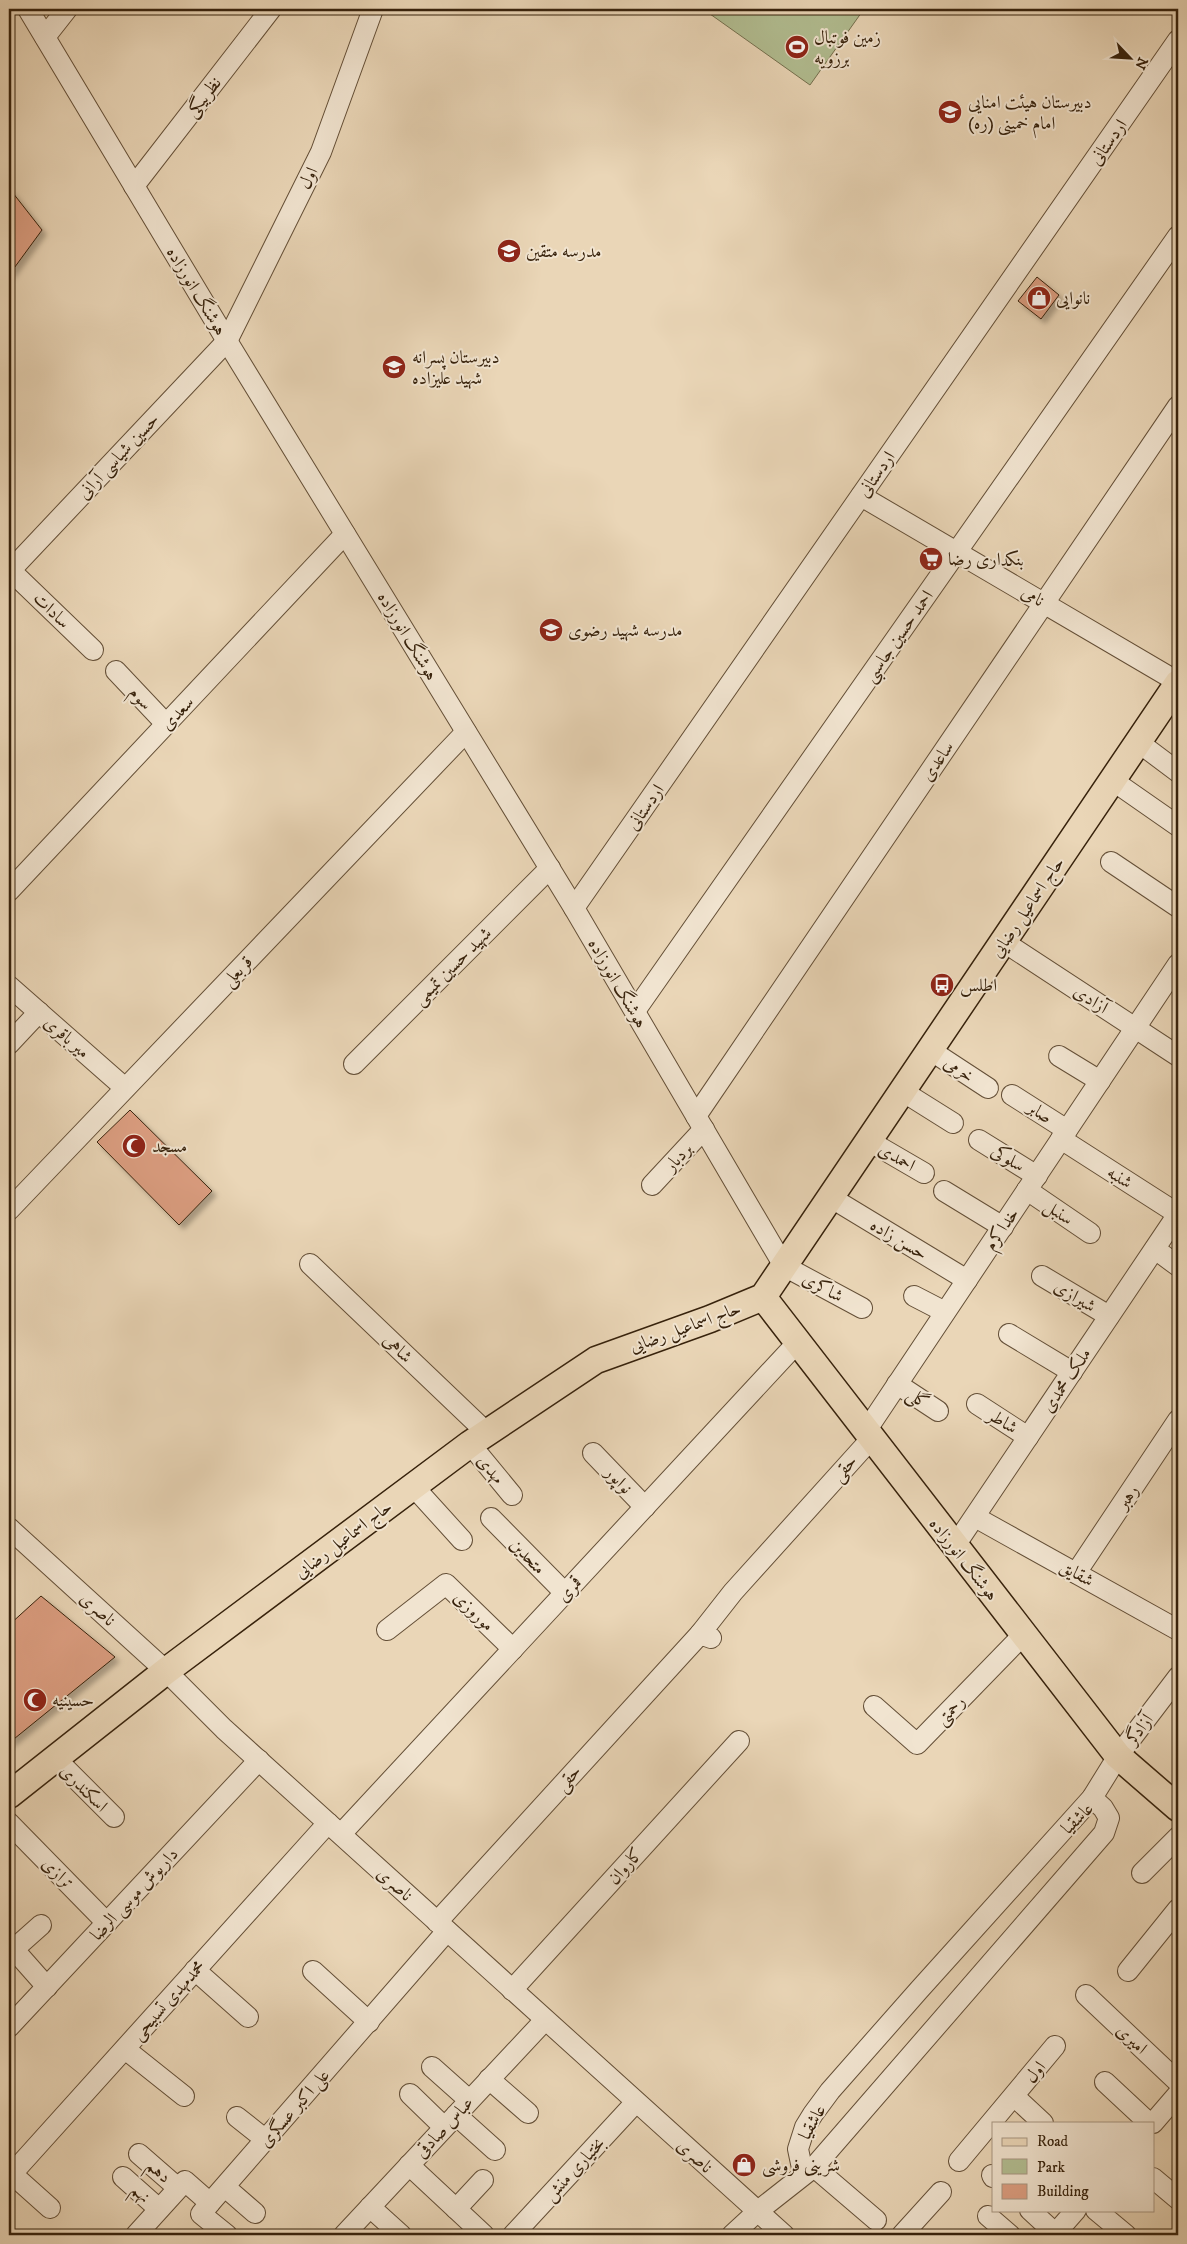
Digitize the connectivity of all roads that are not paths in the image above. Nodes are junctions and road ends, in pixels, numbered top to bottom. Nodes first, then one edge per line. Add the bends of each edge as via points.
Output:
1 (28, 9) edge
2 (67, 9) edge
3 (271, 9) edge
4 (373, 9) edge
5 (45, 37) junction
6 (1178, 40) edge
7 (134, 186) junction
8 (1178, 236) edge
9 (227, 341) junction
10 (1178, 406) edge
11 (861, 496) junction
12 (345, 534) junction
13 (956, 552) junction
14 (9, 571) edge
15 (1044, 603) junction
16 (93, 650) dead end
17 (116, 671) dead end
18 (1178, 682) edge
19 (166, 724) junction
20 (466, 732) junction
21 (1138, 742) junction
22 (1178, 772) edge
23 (1112, 780) junction
24 (1178, 826) edge
25 (1112, 862) dead end
26 (550, 868) junction
27 (9, 891) edge
28 (1178, 907) edge
29 (574, 908) junction
30 (1004, 942) junction
31 (1178, 964) edge
32 (9, 986) edge
33 (634, 1011) junction
34 (38, 1012) junction
35 (1136, 1028) junction
36 (9, 1044) edge
37 (930, 1050) junction
38 (1059, 1056) dead end
39 (1178, 1056) edge
40 (354, 1064) dead end
41 (1100, 1080) junction
42 (125, 1088) junction
43 (988, 1088) dead end
44 (902, 1091) junction
45 (1012, 1095) dead end
46 (700, 1122) junction
47 (953, 1123) dead end
48 (1064, 1135) junction
49 (979, 1140) dead end
50 (869, 1141) junction
51 (924, 1173) dead end
52 (1032, 1183) junction
53 (652, 1185) dead end
54 (944, 1191) dead end
55 (830, 1197) junction
56 (9, 1210) edge
57 (1178, 1214) edge
58 (1002, 1227) junction
59 (1090, 1233) dead end
60 (1155, 1249) junction
61 (310, 1264) dead end
62 (784, 1266) junction
63 (1178, 1266) edge
64 (1042, 1276) dead end
65 (967, 1280) junction
66 (914, 1296) dead end
67 (763, 1297) junction
68 (862, 1308) dead end
69 (945, 1312) junction
70 (1109, 1316) junction
71 (1010, 1334) dead end
72 (797, 1343) junction
73 (1072, 1372) junction
74 (897, 1384) junction
75 (977, 1404) dead end
76 (938, 1411) dead end
77 (1178, 1420) edge
78 (869, 1434) junction
79 (1028, 1437) junction
80 (478, 1438) junction
81 (593, 1453) dead end
82 (413, 1486) junction
83 (512, 1495) dead end
84 (645, 1507) junction
85 (975, 1517) junction
86 (491, 1518) dead end
87 (11, 1535) edge
88 (462, 1540) dead end
89 (954, 1547) junction
90 (1076, 1573) junction
91 (565, 1593) junction
92 (386, 1630) dead end
93 (1178, 1630) edge
94 (1024, 1634) junction
95 (513, 1649) junction
96 (166, 1671) junction
97 (1178, 1678) edge
98 (874, 1706) dead end
99 (739, 1742) dead end
100 (1118, 1756) junction
101 (55, 1758) junction
102 (259, 1760) junction
103 (9, 1794) edge
104 (1092, 1798) junction
105 (1178, 1808) edge
106 (114, 1817) dead end
107 (9, 1823) edge
108 (335, 1829) junction
109 (1178, 1837) edge
110 (1142, 1873) dead end
111 (1178, 1909) edge
112 (107, 1923) junction
113 (41, 1925) dead end
114 (442, 1926) junction
115 (11, 1946) edge
116 (195, 1970) junction
117 (313, 1971) dead end
118 (1128, 1971) dead end
119 (47, 1987) junction
120 (512, 1990) junction
121 (1086, 1995) dead end
122 (248, 2017) dead end
123 (545, 2020) junction
124 (369, 2022) junction
125 (9, 2028) edge
126 (1055, 2046) dead end
127 (125, 2048) junction
128 (432, 2067) dead end
129 (489, 2079) junction
130 (1105, 2082) dead end
131 (1178, 2082) edge
132 (410, 2094) dead end
133 (184, 2096) dead end
134 (1014, 2097) junction
135 (470, 2100) junction
136 (636, 2102) junction
137 (1176, 2102) edge
138 (528, 2113) dead end
139 (237, 2117) dead end
140 (450, 2121) junction
141 (993, 2122) edge
142 (1042, 2122) edge
143 (1148, 2122) edge
144 (1154, 2122) edge
145 (992, 2123) edge
146 (266, 2140) junction
147 (495, 2150) dead end
148 (139, 2154) dead end
149 (959, 2161) dead end
150 (409, 2165) junction
151 (808, 2170) junction
152 (10, 2175) edge
153 (123, 2177) dead end
154 (1154, 2179) edge
155 (482, 2180) dead end
156 (225, 2187) junction
157 (178, 2188) junction
158 (941, 2192) dead end
159 (1178, 2199) edge
160 (210, 2203) junction
161 (370, 2207) junction
162 (50, 2208) dead end
163 (160, 2209) junction
164 (456, 2209) junction
165 (758, 2211) junction
166 (1032, 2212) edge
167 (1074, 2212) edge
168 (1098, 2212) edge
169 (255, 2213) dead end
170 (988, 2216) dead end
171 (876, 2220) dead end
172 (1055, 2234) edge
173 (136, 2235) edge
174 (227, 2235) edge
175 (344, 2235) edge
176 (401, 2235) edge
177 (484, 2235) edge
178 (513, 2235) edge
179 (732, 2235) edge
180 (784, 2235) edge
181 (902, 2235) edge
182 (1010, 2235) edge
183 (1126, 2235) edge

1 - 5 street, هوشنگ انورزاده
2 - 5 street
3 - 7 street, نظربیگی
4 - 9 street, اول via 321,152
5 - 7 street, هوشنگ انورزاده
6 - 11 street, اردستانی
7 - 9 street, هوشنگ انورزاده
8 - 13 street, احمد حسین جاسبی
9 - 12 street, هوشنگ انورزاده
9 - 14 street, حسین شیاسی آرانی
10 - 15 street, ساعدی
11 - 13 street, نامی
11 - 29 street, اردستانی
12 - 19 street, سعدی
12 - 20 street, هوشنگ انورزاده
13 - 15 street, نامی
13 - 33 street, احمد حسین جاسبی
14 - 16 street, سادات
15 - 18 street, نامی
15 - 46 street, ساعدی
17 - 19 street, سوم
18 - 21 main road, حاج اسماعیل رضایی
19 - 27 street, سعدی
20 - 26 street, هوشنگ انورزاده
20 - 42 street, قربعلی
21 - 22 street
21 - 23 main road, حاج اسماعیل رضایی
23 - 24 street
23 - 30 main road, حاج اسماعیل رضایی
25 - 28 street
26 - 29 street, هوشنگ انورزاده
26 - 40 street, شهید حسین تمیمی
29 - 33 street, هوشنگ انورزاده
30 - 35 street, آزادی
30 - 37 main road, حاج اسماعیل رضایی
31 - 35 street, خداکرم
32 - 34 street, میر باقری
33 - 46 street, هوشنگ انورزاده
34 - 36 street
34 - 42 street, میر باقری
35 - 39 street, آزادی
35 - 41 street, خداکرم
37 - 43 street, خرمی
37 - 44 main road, حاج اسماعیل رضایی
38 - 41 street
41 - 48 street, خداکرم
42 - 56 street, قربعلی
44 - 47 street
44 - 50 main road, حاج اسماعیل رضایی
45 - 48 street, صابر
46 - 53 street, بردبار
46 - 62 street, هوشنگ انورزاده
48 - 52 street, خداکرم
48 - 57 street, شنبه
49 - 52 street, سلوکی
50 - 51 street, احمدی
50 - 55 main road, حاج اسماعیل رضایی
52 - 58 street, خداکرم
52 - 59 street, سنبل
54 - 58 street
55 - 62 main road, حاج اسماعیل رضایی
55 - 65 street, حسن زاده
57 - 60 street, ملک محمدی
58 - 65 street, خداکرم
60 - 63 street
60 - 70 street, ملک محمدی
61 - 80 street, شاهی
62 - 67 main road, حاج اسماعیل رضایی
62 - 68 street, شاکری
64 - 70 street, شیرازی
65 - 69 street, خداکرم
66 - 69 street
67 - 72 main road, هوشنگ انورزاده
67 - 80 main road, حاج اسماعیل رضایی via 596,1360
69 - 74 street, خداکرم
70 - 73 street, ملک محمدی
71 - 73 street
72 - 78 main road, هوشنگ انورزاده
72 - 84 street, قمری
73 - 79 street, ملک محمدی
74 - 76 street, گلی
74 - 78 street, خداکرم
75 - 79 street, شاطر
77 - 90 street, رهبر
78 - 89 main road, هوشنگ انورزاده
78 - 114 street, حقی via 733,1592 705,1636
79 - 85 street, ملک محمدی
80 - 82 main road, حاج اسماعیل رضایی
80 - 83 street, مهدی
81 - 84 street, نواپور
82 - 88 street
82 - 96 main road, حاج اسماعیل رضایی
84 - 91 street, قمری
85 - 89 street, ملک محمدی
85 - 90 street, شقایق
86 - 91 street, متحدین
87 - 96 street, ناصری
89 - 94 main road, هوشنگ انورزاده
90 - 93 street, شقایق
91 - 95 street, قمری
92 - 95 street, موروزی via 446,1584
94 - 98 street, رحمتی via 917,1744
94 - 100 main road, هوشنگ انورزاده
95 - 108 street, قمری
96 - 101 main road, حاج اسماعیل رضایی
96 - 102 street, ناصری
97 - 100 street, آزادگر
99 - 120 street, کاروان
100 - 104 street, آزادگر
100 - 105 main road, هوشنگ انورزاده
101 - 103 main road, حاج اسماعیل رضایی
101 - 106 street, اسکندری
102 - 108 street, ناصری
102 - 112 street, داریوش موسی الرضا
104 - 151 street, عاشقیا via 830,2091 805,2127 798,2149
104 - 151 street, عاشقیا via 1109,1818 1104,1833
107 - 112 street, ترازی
108 - 114 street, ناصری
108 - 116 street, محمدمهدی تسبیحی
109 - 110 street
111 - 118 street
112 - 119 street, داریوش موسی الرضا
113 - 115 street
114 - 120 street, ناصری
114 - 124 street, علی اکبر عسگری
115 - 119 street
116 - 122 street
116 - 127 street, محمدمهدی تسبیحی
117 - 124 street
119 - 125 street, داریوش موسی الرضا
120 - 123 street, ناصری
121 - 131 street, امیری
123 - 129 street, عباس صادقی
123 - 136 street, ناصری
124 - 146 street, علی اکبر عسگری
126 - 134 street, اول
127 - 133 street
127 - 152 street, محمدمهدی تسبیحی
128 - 135 street
129 - 135 street, عباس صادقی
129 - 138 street
130 - 143 street
132 - 140 street
134 - 141 street, اول
134 - 142 street
135 - 140 street, عباس صادقی
136 - 165 street, ناصری
136 - 178 street, بختیاری منش
137 - 144 street
139 - 146 street
140 - 147 street
140 - 150 street, عباس صادقی
145 - 149 street, اول
146 - 156 street, علی اکبر عسگری
148 - 157 street, دهم
150 - 161 street, عباس صادقی
150 - 164 street
151 - 165 street, عاشقیا
151 - 171 street
152 - 162 street
153 - 163 street, نهم
154 - 159 street
155 - 164 street
156 - 160 street, علی اکبر عسگری
156 - 169 street
157 - 160 street via 185,2181
157 - 163 street
158 - 181 street
160 - 174 street via 201,2214
161 - 175 street, عباس صادقی
161 - 176 street
163 - 173 street
164 - 177 street
165 - 179 street, عاشقیا
165 - 180 street, ناصری
166 - 172 street
167 - 172 street
168 - 183 street
170 - 182 street

